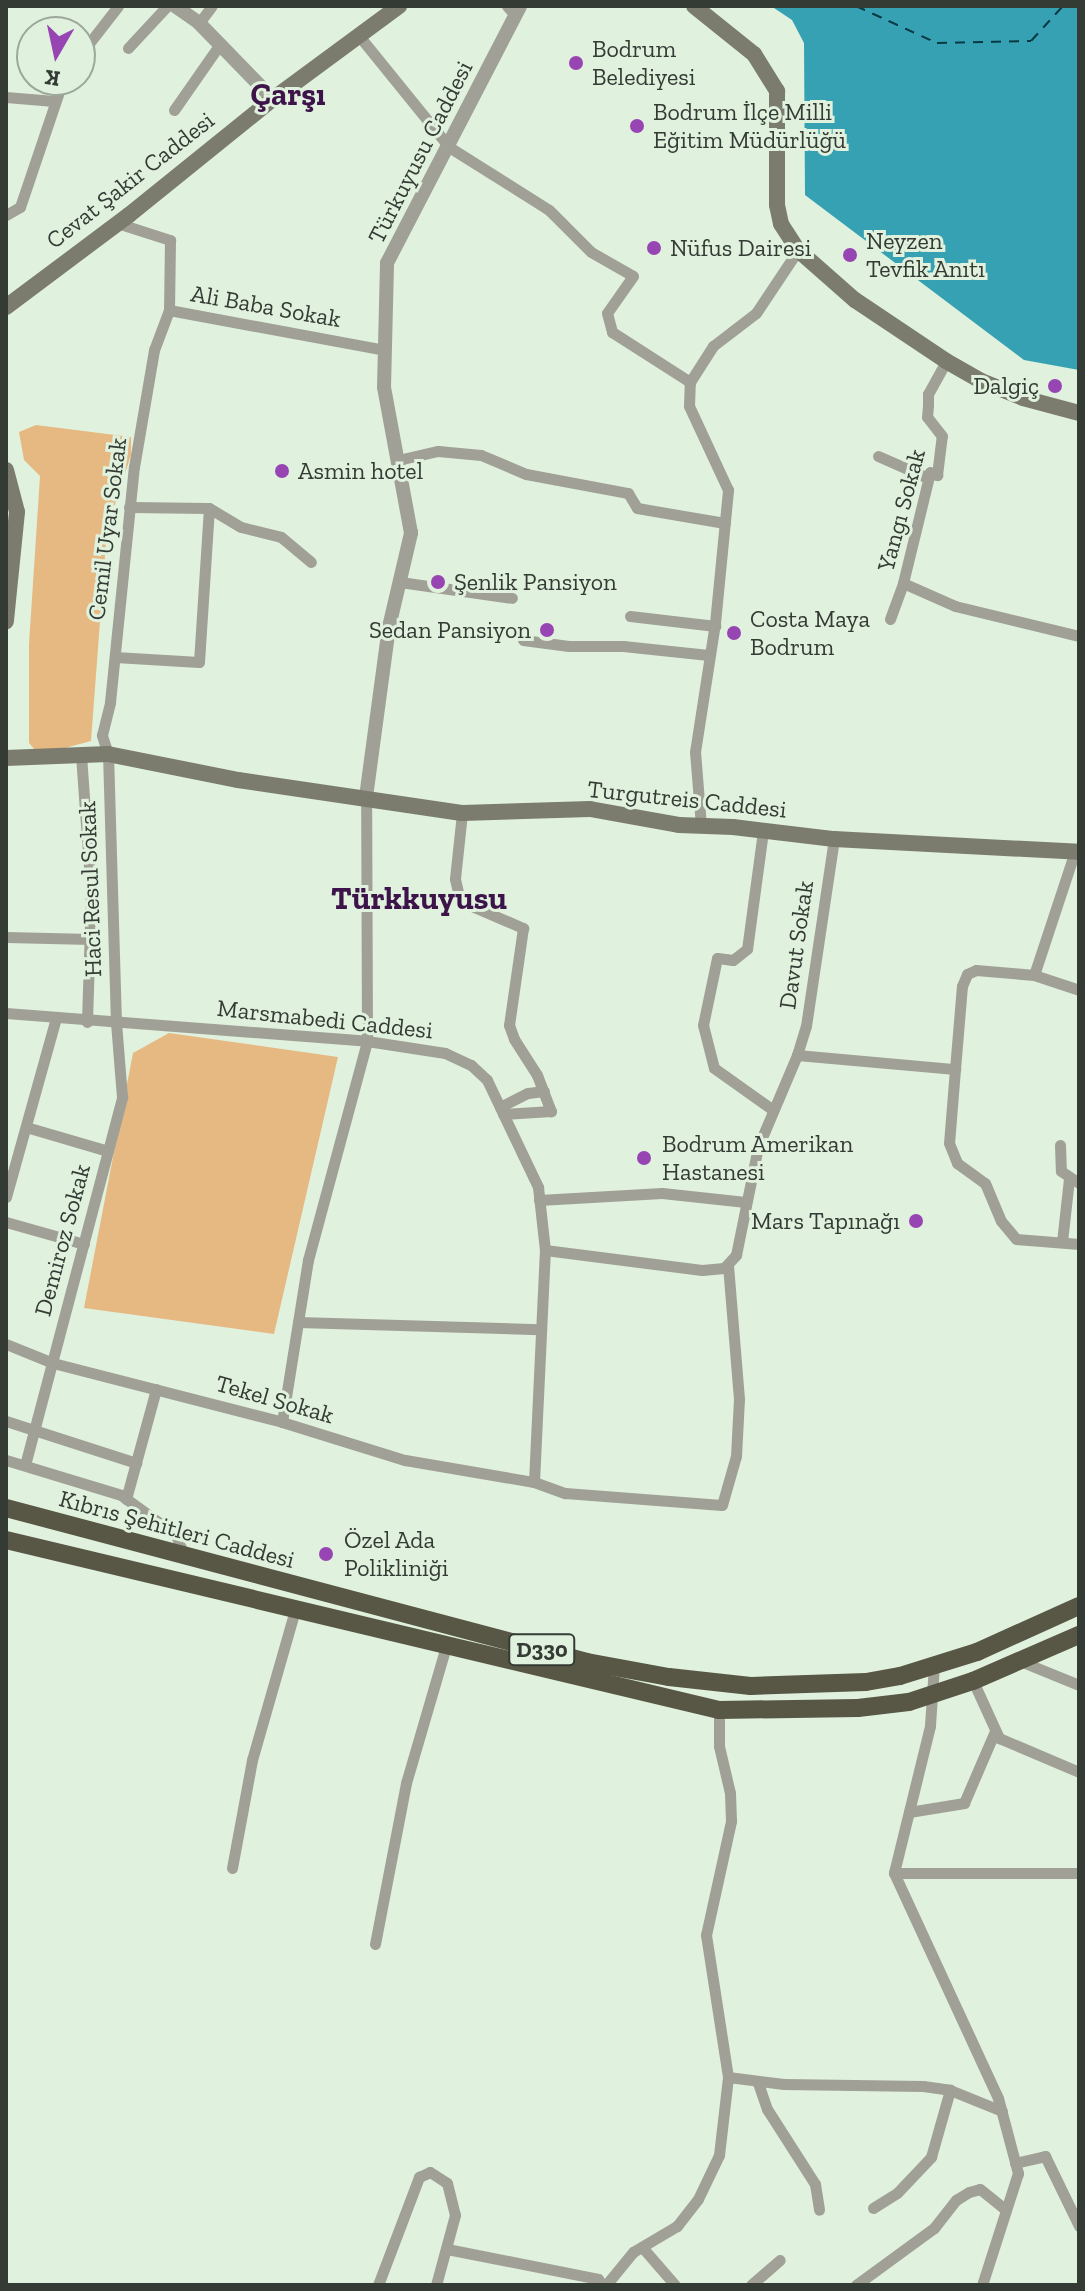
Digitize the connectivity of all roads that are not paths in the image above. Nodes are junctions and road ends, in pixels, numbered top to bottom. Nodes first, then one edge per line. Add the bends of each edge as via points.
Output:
1 (118, 6) edge
2 (167, 6) edge
3 (175, 6) edge
4 (212, 6) edge
5 (399, 6) edge
6 (694, 6) edge
7 (514, 9) edge
8 (199, 23) junction
9 (96, 34) edge
10 (360, 37) junction
11 (220, 44) junction
12 (128, 48) dead end
13 (56, 96) edge
14 (6, 97) edge
15 (273, 99) junction
16 (54, 101) junction
17 (174, 110) dead end
18 (449, 147) junction
19 (6, 215) edge
20 (117, 223) junction
21 (798, 250) junction
22 (6, 307) edge
23 (169, 310) junction
24 (384, 350) junction
25 (946, 361) junction
26 (690, 382) junction
27 (1079, 413) edge
28 (878, 456) dead end
29 (398, 460) junction
30 (6, 470) edge
31 (928, 478) junction
32 (129, 507) junction
33 (209, 508) junction
34 (725, 523) junction
35 (311, 562) dead end
36 (400, 582) junction
37 (903, 583) junction
38 (512, 598) dead end
39 (630, 616) dead end
40 (890, 619) dead end
41 (6, 621) edge
42 (715, 626) junction
43 (1079, 636) edge
44 (523, 640) dead end
45 (709, 655) junction
46 (115, 657) junction
47 (108, 754) junction
48 (81, 755) junction
49 (6, 758) edge
50 (366, 797) junction
51 (462, 813) junction
52 (701, 826) junction
53 (763, 831) junction
54 (834, 839) junction
55 (1077, 851) edge
56 (6, 937) edge
57 (91, 939) junction
58 (1034, 975) junction
59 (1079, 990) edge
60 (6, 1013) edge
61 (56, 1018) junction
62 (87, 1022) junction
63 (116, 1023) junction
64 (367, 1041) junction
65 (797, 1055) junction
66 (955, 1069) junction
67 (544, 1091) junction
68 (773, 1110) junction
69 (502, 1111) junction
70 (26, 1127) junction
71 (1060, 1145) dead end
72 (108, 1151) junction
73 (1074, 1181) edge
74 (6, 1197) edge
75 (539, 1200) junction
76 (746, 1202) junction
77 (6, 1222) edge
78 (1062, 1242) junction
79 (84, 1244) junction
80 (1079, 1244) edge
81 (545, 1250) junction
82 (728, 1264) junction
83 (298, 1322) junction
84 (540, 1329) junction
85 (6, 1344) edge
86 (53, 1363) junction
87 (156, 1389) junction
88 (6, 1421) edge
89 (282, 1422) junction
90 (34, 1429) junction
91 (6, 1460) edge
92 (136, 1463) junction
93 (25, 1465) junction
94 (534, 1482) junction
95 (126, 1499) junction
96 (6, 1508) edge
97 (6, 1540) edge
98 (184, 1556) junction
99 (1079, 1606) edge
100 (295, 1610) junction
101 (1079, 1635) edge
102 (446, 1646) junction
103 (1020, 1661) junction
104 (934, 1665) junction
105 (973, 1681) junction
106 (1079, 1685) edge
107 (934, 1696) junction
108 (719, 1710) junction
109 (995, 1731) junction
110 (1079, 1772) edge
111 (909, 1812) junction
112 (232, 1868) dead end
113 (894, 1873) junction
114 (1079, 1873) edge
115 (375, 1944) dead end
116 (728, 2077) junction
117 (758, 2083) junction
118 (950, 2090) junction
119 (1002, 2111) junction
120 (1015, 2163) junction
121 (873, 2208) dead end
122 (819, 2210) dead end
123 (1006, 2210) junction
124 (1079, 2226) edge
125 (642, 2247) junction
126 (447, 2249) junction
127 (780, 2260) dead end
128 (378, 2285) edge
129 (436, 2285) edge
130 (604, 2285) edge
131 (675, 2285) edge
132 (751, 2285) edge
133 (856, 2285) edge
134 (982, 2285) edge

1 - 9 street
2 - 12 street
3 - 8 street
4 - 8 street
5 - 10 main road, Cevat Şakir Caddesi
6 - 21 main road via 754,54 777,91 777,205 781,224
7 - 18 street, Türkuyusu Caddesi
8 - 11 street
10 - 15 main road, Cevat Şakir Caddesi
10 - 18 street
11 - 15 street
11 - 17 street
13 - 16 street
14 - 16 street
15 - 20 main road, Cevat Şakir Caddesi
16 - 19 street via 20,207
18 - 24 street, Türkuyusu Caddesi via 387,263
18 - 26 street via 549,210 591,252 633,276 607,313 612,332
20 - 22 main road, Cevat Şakir Caddesi
20 - 23 street, Ali Baba Sokak via 170,240
21 - 25 main road via 855,300
21 - 26 street via 756,313 713,346
23 - 24 street, Ali Baba Sokak
23 - 32 street, Cemil Uyar Sokak via 154,350
24 - 29 street, Türkuyusu Caddesi via 384,387
25 - 27 main road via 1023,398
25 - 31 street, Yangı Sokak via 928,394 927,417 942,436 937,475 930,472
26 - 34 street via 689,406 725,478
28 - 31 street
29 - 34 street via 438,451 481,455 526,474 628,493 637,508
29 - 36 street, Türkuyusu Caddesi via 411,533
30 - 41 main road via 17,512
31 - 37 street, Yangı Sokak
32 - 33 street
32 - 46 street, Cemil Uyar Sokak
33 - 35 street via 241,527 281,537
33 - 46 street via 199,662
34 - 42 street
36 - 38 street
36 - 50 street, Türkuyusu Caddesi
37 - 40 street, Yangı Sokak
37 - 43 street via 955,606
39 - 42 street
42 - 45 street
44 - 45 street
45 - 52 street via 695,752
46 - 47 street, Cemil Uyar Sokak via 102,735
47 - 48 main road, Turgutreis Caddesi
47 - 50 main road, Turgutreis Caddesi via 238,780
47 - 63 street, Haci Resul Sokak
48 - 49 main road, Turgutreis Caddesi
48 - 57 street
50 - 51 main road, Turgutreis Caddesi
50 - 64 street
51 - 52 main road, Turgutreis Caddesi via 590,809
51 - 67 street via 455,879 460,901 523,928 509,1025
52 - 53 main road, Turgutreis Caddesi
53 - 54 main road, Turgutreis Caddesi
53 - 68 street via 747,949 733,960 717,958 703,1025 714,1068
54 - 55 main road, Turgutreis Caddesi
54 - 65 street, Davut Sokak
55 - 58 street
56 - 57 street
57 - 62 street
58 - 59 street
58 - 66 street via 976,970 967,974
60 - 61 street, Marsmabedi Caddesi
61 - 62 street, Marsmabedi Caddesi
61 - 70 street
62 - 63 street, Marsmabedi Caddesi
63 - 64 street, Marsmabedi Caddesi
63 - 72 street, Demiroz Sokak via 122,1097
64 - 69 street, Marsmabedi Caddesi via 445,1053 471,1065 487,1080
64 - 83 street via 308,1260
65 - 66 street
65 - 68 street
66 - 78 street via 949,1143 957,1163 985,1183 1009,1234 1030,1242
67 - 69 street via 528,1093
67 - 69 street via 551,1111
68 - 76 street
69 - 75 street, Marsmabedi Caddesi via 538,1187
70 - 72 street
70 - 74 street
71 - 73 street via 1061,1171
72 - 79 street, Demiroz Sokak
73 - 78 street
75 - 76 street via 662,1193
75 - 81 street, Marsmabedi Caddesi
76 - 82 street via 736,1255
77 - 79 street
78 - 80 street
79 - 86 street, Demiroz Sokak
81 - 82 street via 702,1270
81 - 84 street, Marsmabedi Caddesi
82 - 94 street, Tekel Sokak via 739,1399 736,1456 722,1505 565,1493
83 - 84 street
83 - 89 street
84 - 94 street, Marsmabedi Caddesi
85 - 86 street, Tekel Sokak
86 - 87 street, Tekel Sokak
86 - 90 street, Demiroz Sokak
87 - 89 street, Tekel Sokak
87 - 92 street
88 - 90 street
89 - 94 street, Tekel Sokak via 405,1460
90 - 92 street
90 - 93 street, Demiroz Sokak
91 - 93 street
92 - 95 street
93 - 95 street
95 - 98 street via 176,1535
96 - 98 highway, Kıbrıs Şehitleri Caddesi / D330
97 - 100 highway, Kıbrıs Şehitleri Caddesi / D330
98 - 104 highway, Kıbrıs Şehitleri Caddesi / D330 via 587,1662 669,1677 751,1686 835,1683 900,1676
99 - 104 highway, Kıbrıs Şehitleri Caddesi / D330 via 977,1652
100 - 102 highway, Kıbrıs Şehitleri Caddesi / D330
100 - 112 street via 252,1760
101 - 103 highway, Kıbrıs Şehitleri Caddesi / D330
102 - 108 highway, Kıbrıs Şehitleri Caddesi / D330
102 - 115 street via 406,1783
103 - 105 highway, Kıbrıs Şehitleri Caddesi / D330
103 - 106 street
104 - 107 street
105 - 107 highway, Kıbrıs Şehitleri Caddesi / D330
105 - 109 street
107 - 108 highway, Kıbrıs Şehitleri Caddesi / D330 via 858,1708
107 - 111 street
108 - 116 street via 731,1821 706,1935
109 - 110 street via 999,1738
109 - 111 street via 964,1803
111 - 113 street
113 - 114 street
113 - 119 street
116 - 117 street
116 - 125 street via 719,2155 698,2199 677,2226
117 - 118 street
117 - 122 street via 767,2109 815,2184
118 - 119 street
118 - 121 street via 931,2157 897,2193
119 - 120 street
120 - 123 street via 1018,2173
120 - 124 street via 1045,2156
123 - 133 street via 980,2189 969,2192 934,2228
123 - 134 street
125 - 130 street
125 - 131 street
126 - 128 street via 455,2215 447,2183 430,2172 419,2177
126 - 129 street
126 - 130 street via 598,2279
127 - 132 street

